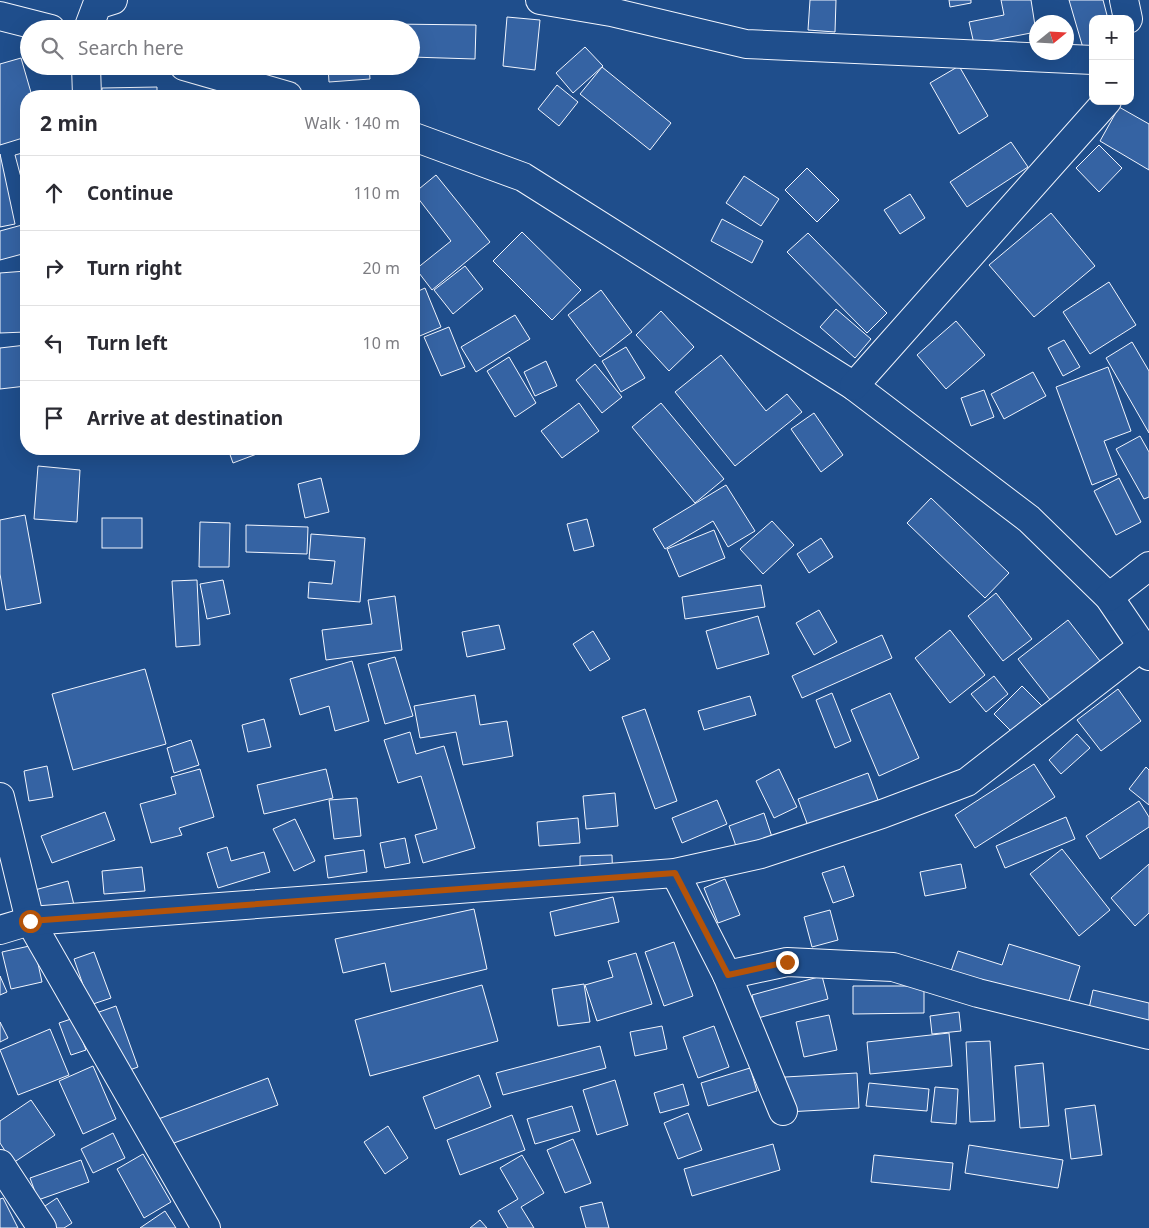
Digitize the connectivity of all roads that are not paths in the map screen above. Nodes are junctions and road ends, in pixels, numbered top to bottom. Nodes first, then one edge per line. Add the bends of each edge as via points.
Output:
1 (113, 0) edge
2 (540, 0) edge
3 (1124, 0) edge
4 (1127, 15) edge
5 (0, 16) edge
6 (92, 20) edge
7 (20, 21) edge
8 (1089, 60) edge
9 (86, 75) edge
10 (208, 75) edge
11 (86, 90) edge
12 (249, 90) edge
13 (1103, 105) edge
14 (420, 139) edge
15 (854, 386) junction
16 (1149, 566) edge
17 (1109, 597) junction
18 (1146, 650) edge
19 (0, 797) edge
20 (675, 873) junction
21 (30, 921) junction
22 (0, 930) edge
23 (728, 975) junction
24 (1149, 1035) edge
25 (784, 1111) dead end
26 (0, 1164) edge
27 (42, 1228) edge
28 (206, 1228) edge

1 - 6 street via 98,5
2 - 8 street via 611,12 746,44
3 - 4 street
5 - 7 street
9 - 11 street
10 - 12 street
13 - 15 street
14 - 15 street via 523,178
15 - 17 street via 1029,519
16 - 17 street
17 - 18 street
18 - 20 street via 967,782 761,854
19 - 21 street
20 - 21 street
20 - 23 street
21 - 22 street
21 - 28 street
23 - 24 street via 787,962 893,967 978,993
23 - 25 street
26 - 27 street

